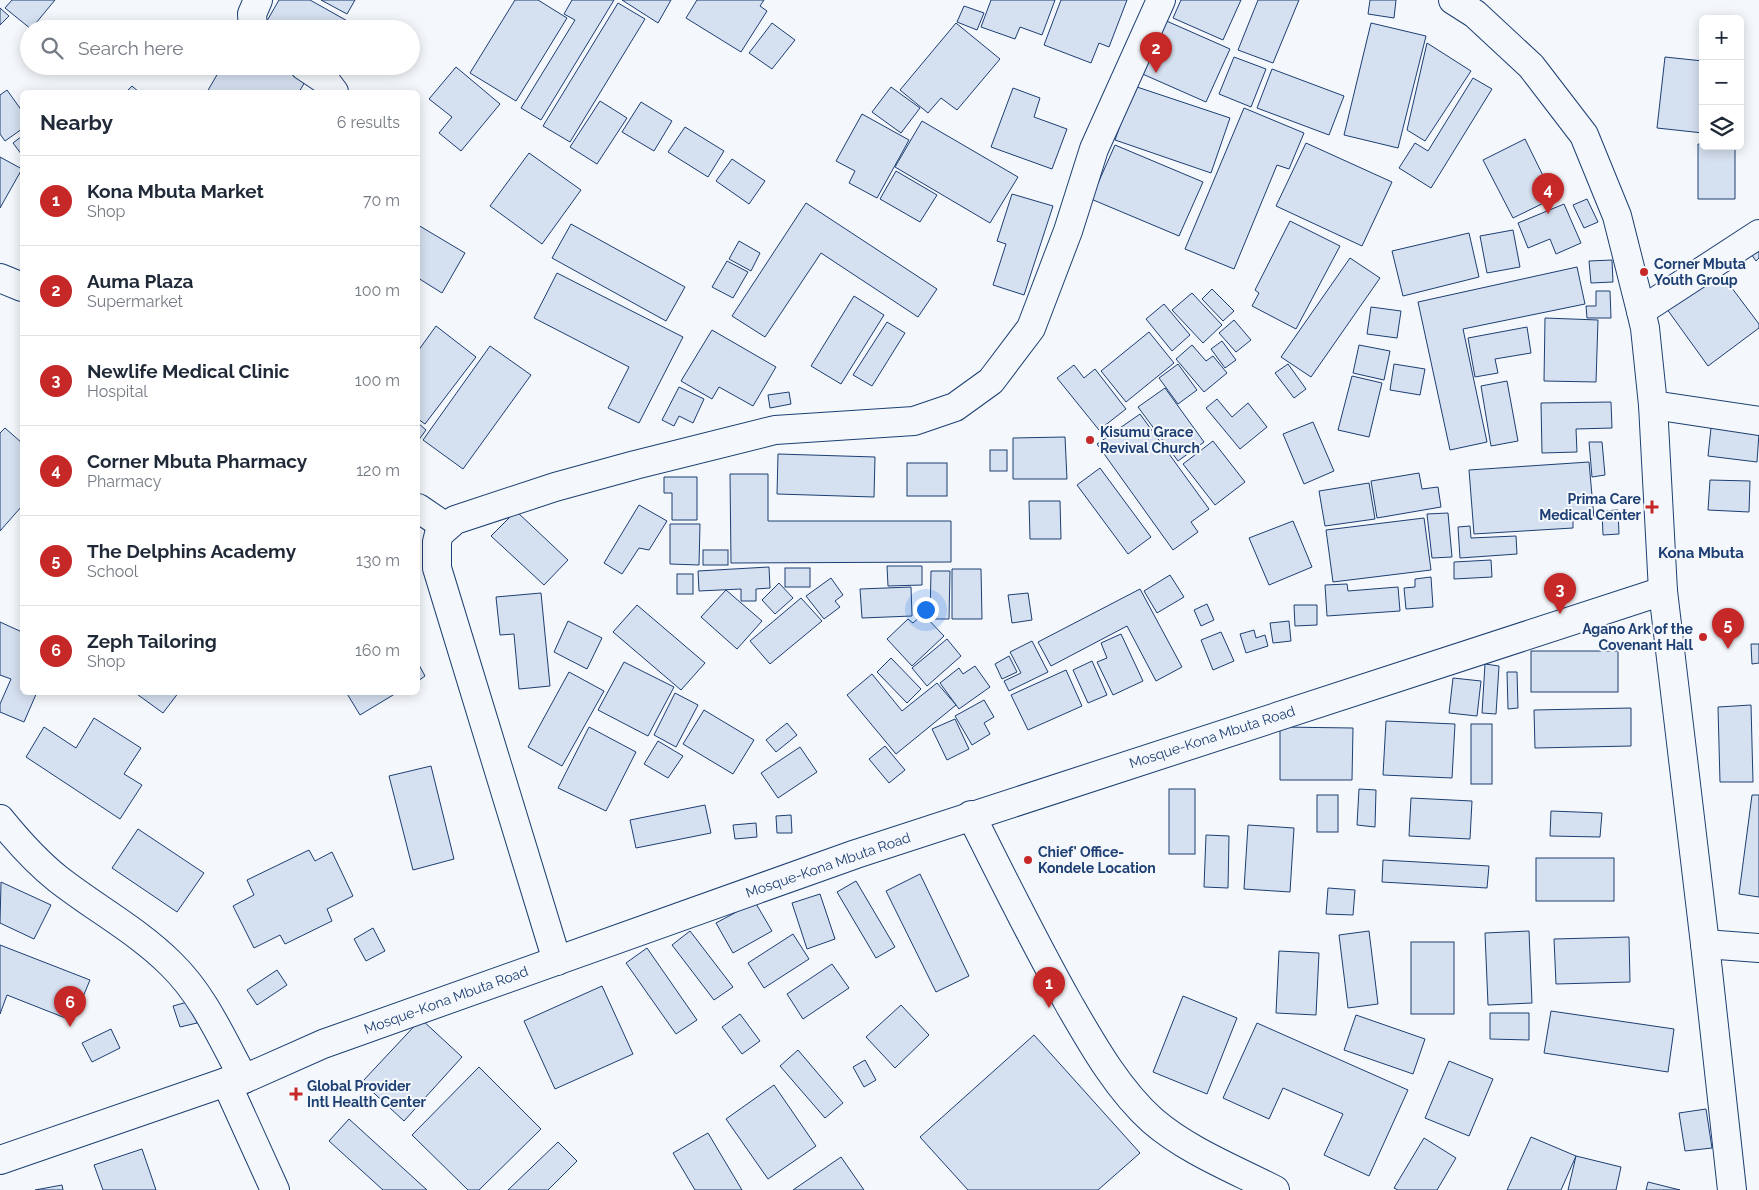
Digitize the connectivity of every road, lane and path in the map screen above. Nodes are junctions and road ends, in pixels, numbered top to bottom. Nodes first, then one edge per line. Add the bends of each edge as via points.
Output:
1 (258, 0) edge
2 (1161, 0) edge
3 (1453, 0) edge
4 (252, 20) edge
5 (318, 75) edge
6 (332, 90) edge
7 (1759, 234) edge
8 (0, 278) edge
9 (20, 286) edge
10 (1641, 311) junction
11 (1653, 405) junction
12 (1759, 421) edge
13 (420, 509) edge
14 (446, 527) junction
15 (1663, 591) junction
16 (971, 815) junction
17 (0, 819) edge
18 (1705, 944) junction
19 (1759, 948) edge
20 (557, 961) junction
21 (235, 1081) junction
22 (0, 1160) edge
23 (275, 1190) edge
24 (1275, 1190) edge
25 (1732, 1190) edge

1 - 4 street
2 - 14 street via 1094,149 1068,231 1031,328 991,381 955,407 914,421 766,432 555,487 455,520
3 - 10 street via 1475,14 1531,66 1584,134 1617,216
5 - 6 street
7 - 10 street
8 - 9 street
10 - 11 street
11 - 12 street
11 - 15 street
13 - 14 street
14 - 20 street via 437,542 438,568
15 - 16 street, Mosque-Kona Mbuta Road
15 - 18 street
16 - 20 street, Mosque-Kona Mbuta Road
16 - 24 street via 1048,967 1094,1049 1120,1084 1152,1120 1179,1141
17 - 21 street via 57,878 171,964 204,1003
18 - 19 street
18 - 25 street
20 - 21 street, Mosque-Kona Mbuta Road via 323,1044
21 - 22 street, Mosque-Kona Mbuta Road
21 - 23 street

